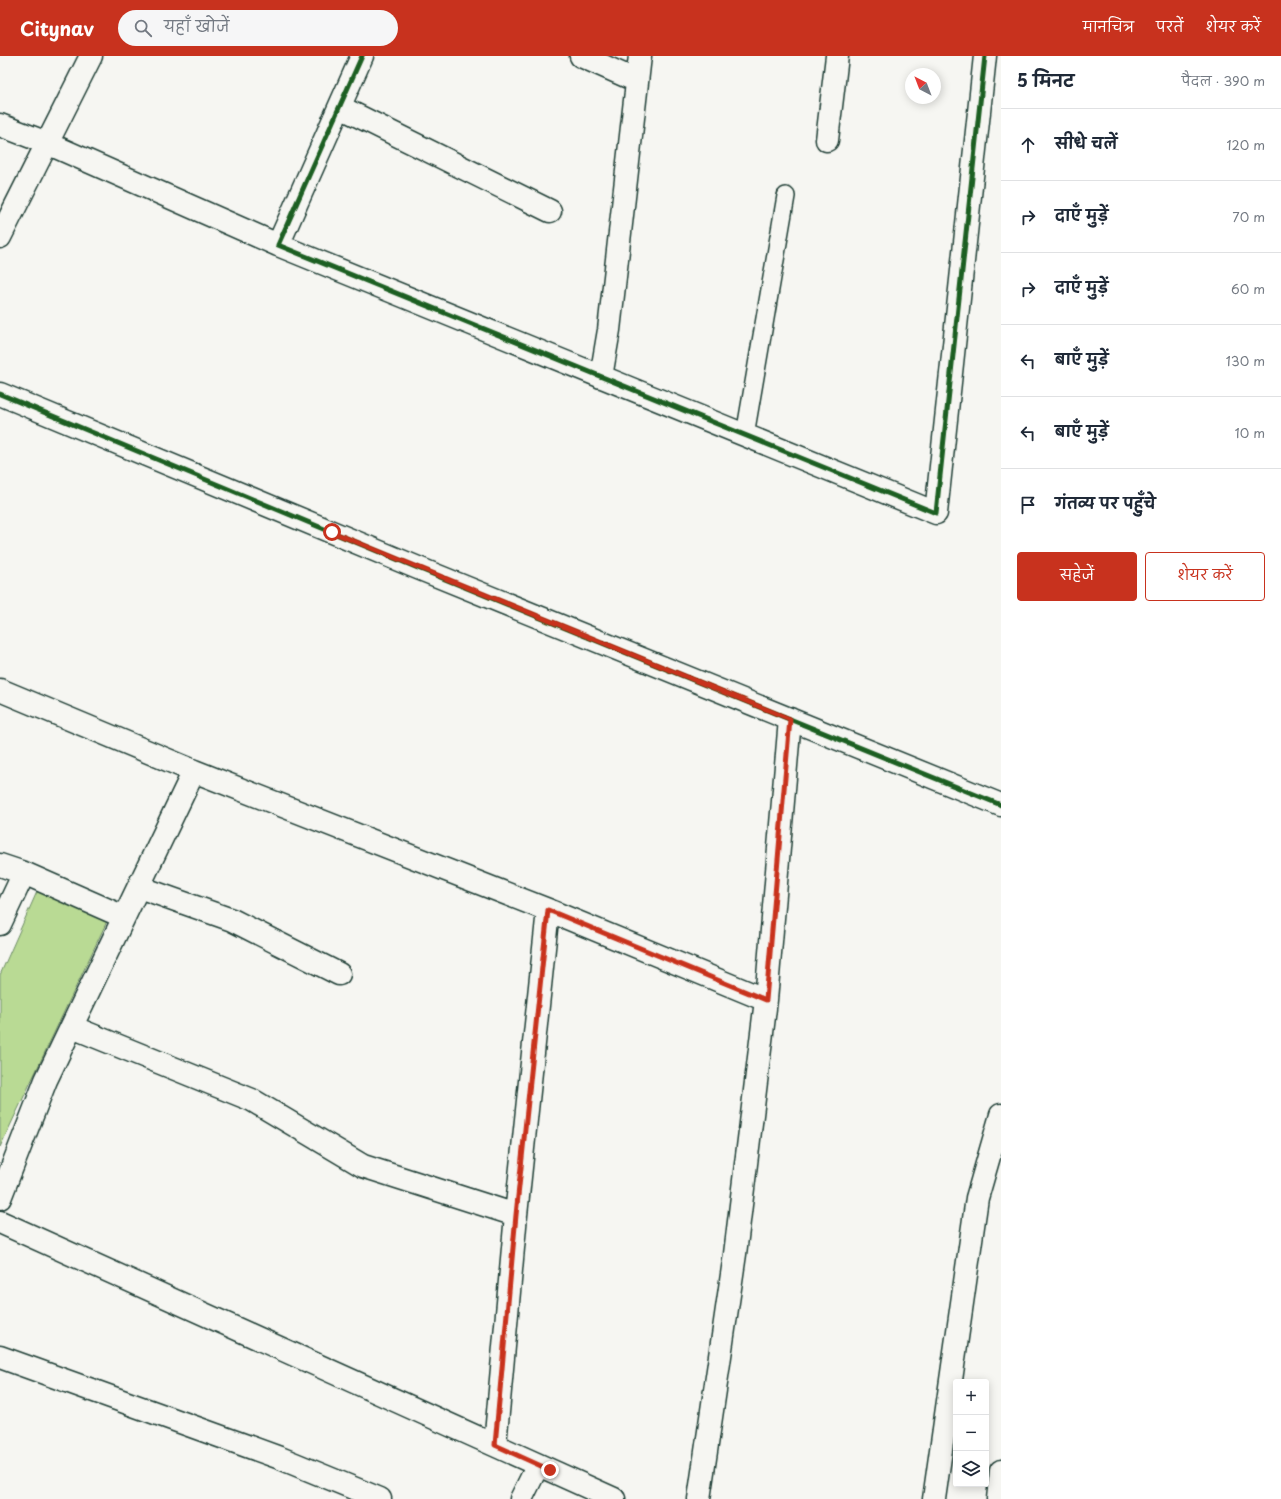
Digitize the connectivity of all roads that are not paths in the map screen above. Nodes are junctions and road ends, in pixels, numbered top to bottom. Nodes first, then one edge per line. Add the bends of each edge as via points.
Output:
1 (91, 56) edge
2 (362, 56) edge
3 (581, 56) edge
4 (640, 56) edge
5 (837, 56) edge
6 (985, 56) edge
7 (637, 81) junction
8 (340, 107) junction
9 (0, 125) edge
10 (827, 140) dead end
11 (47, 143) junction
12 (786, 196) dead end
13 (550, 211) dead end
14 (0, 237) edge
15 (278, 245) junction
16 (601, 377) junction
17 (0, 394) edge
18 (745, 435) junction
19 (0, 690) edge
20 (790, 719) junction
21 (194, 771) junction
22 (1001, 805) edge
23 (0, 864) edge
24 (24, 874) junction
25 (139, 886) junction
26 (548, 910) junction
27 (124, 917) junction
28 (0, 924) edge
29 (339, 974) dead end
30 (766, 1000) junction
31 (72, 1027) junction
32 (1001, 1115) edge
33 (0, 1198) edge
34 (516, 1215) junction
35 (0, 1222) edge
36 (0, 1357) edge
37 (495, 1445) junction
38 (538, 1465) junction
39 (1001, 1471) edge
40 (380, 1499) edge
41 (521, 1499) edge
42 (614, 1499) edge
43 (699, 1499) edge
44 (934, 1499) edge
45 (998, 1499) edge

1 - 11 main road
2 - 8 main road
3 - 7 main road
4 - 7 main road
5 - 10 main road
6 - 18 main road via 936,514
7 - 16 main road via 609,330
8 - 13 main road
8 - 15 main road
9 - 11 main road
11 - 14 main road
11 - 15 main road
12 - 18 lane
15 - 16 main road
16 - 18 main road
17 - 20 main road
19 - 21 main road
20 - 22 main road
20 - 30 main road
21 - 25 main road
21 - 26 main road
23 - 24 main road
24 - 27 main road
24 - 28 main road
25 - 27 main road
25 - 29 main road via 232,920
26 - 30 main road
26 - 34 main road
27 - 31 main road
30 - 43 main road via 735,1254
31 - 33 main road via 46,1080
31 - 34 main road via 252,1100 364,1166
32 - 44 main road via 977,1198
34 - 37 main road
35 - 37 main road
36 - 40 main road via 280,1458
37 - 38 main road
38 - 41 main road
38 - 42 main road
39 - 45 main road

